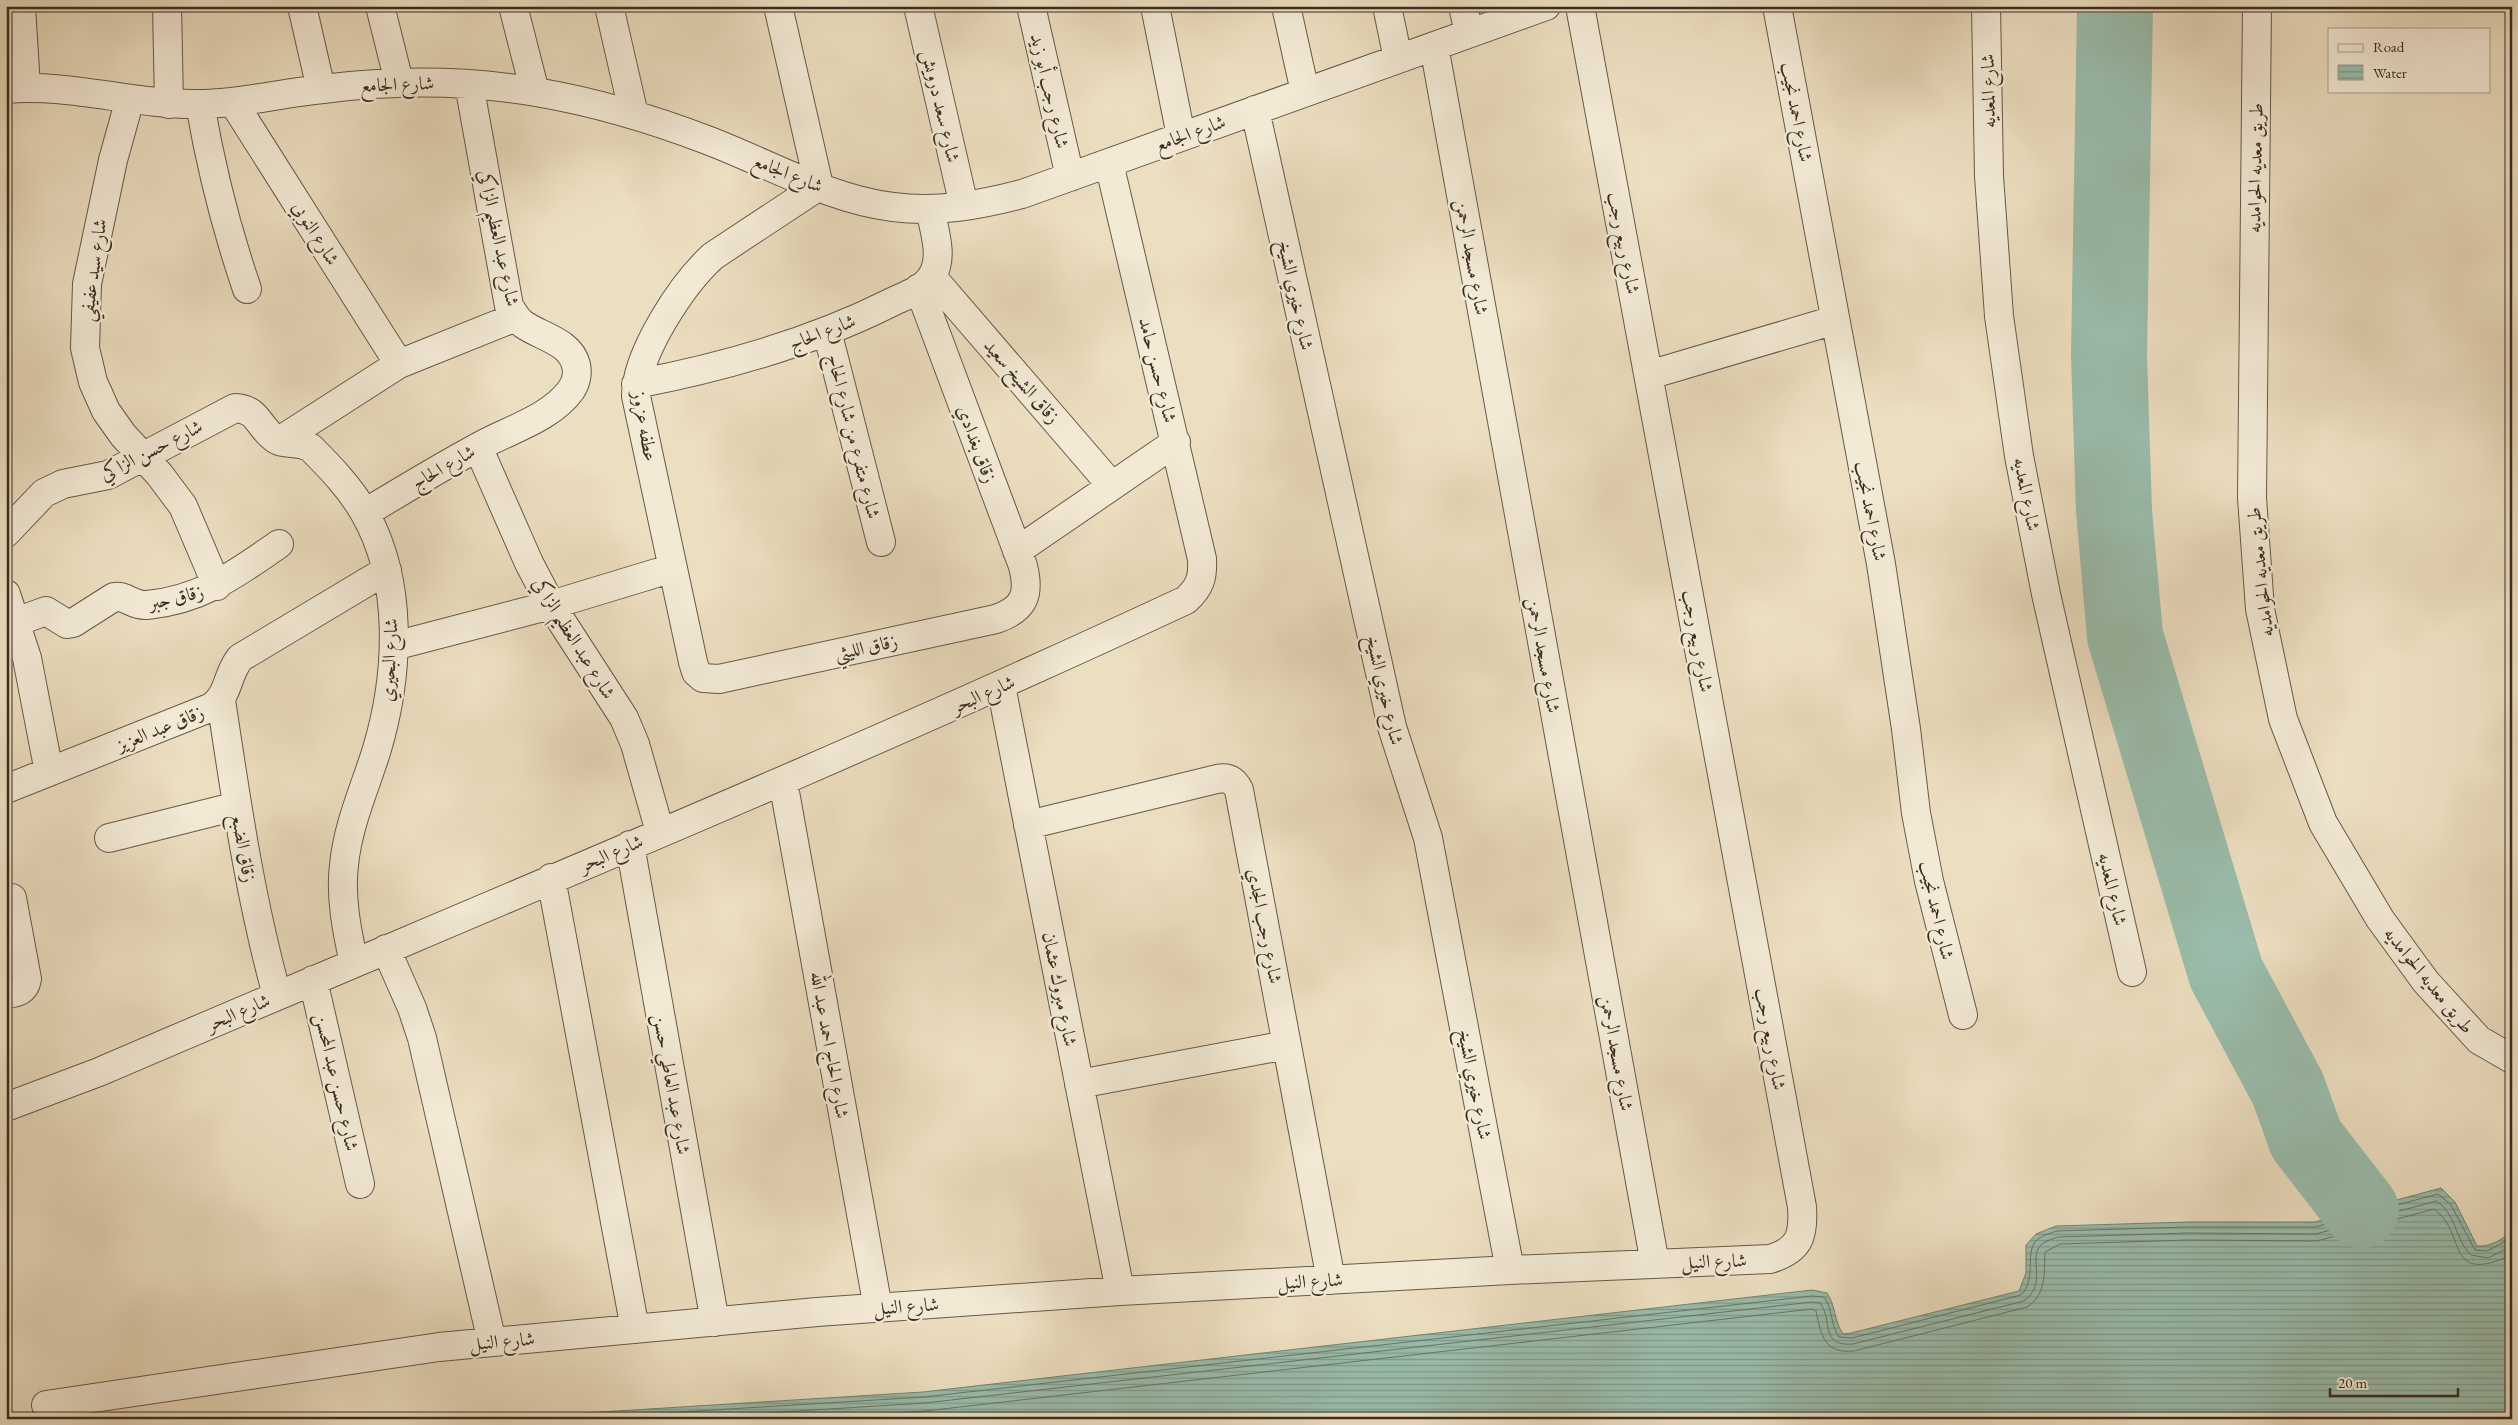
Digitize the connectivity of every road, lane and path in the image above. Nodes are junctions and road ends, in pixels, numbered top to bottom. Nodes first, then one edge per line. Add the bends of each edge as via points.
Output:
1 (21, 6) edge
2 (167, 6) edge
3 (302, 6) edge
4 (380, 6) edge
5 (513, 6) edge
6 (609, 6) edge
7 (778, 6) edge
8 (918, 6) edge
9 (1031, 6) edge
10 (1155, 6) edge
11 (1286, 6) edge
12 (1387, 6) edge
13 (1463, 6) edge
14 (1546, 6) edge
15 (1580, 6) edge
16 (1777, 6) edge
17 (1986, 6) edge
18 (2257, 6) edge
19 (1469, 33) junction
20 (1434, 46) junction
21 (1398, 59) junction
22 (399, 82) junction
23 (469, 84) junction
24 (16, 88) edge
25 (321, 89) junction
26 (535, 92) junction
27 (1305, 92) junction
28 (130, 99) junction
29 (233, 102) junction
30 (169, 104) junction
31 (200, 104) junction
32 (1256, 110) junction
33 (634, 115) junction
34 (1181, 136) junction
35 (1109, 163) junction
36 (1070, 176) junction
37 (819, 186) junction
38 (964, 206) junction
39 (930, 209) junction
40 (925, 283) junction
41 (247, 289) dead end
42 (516, 317) junction
43 (1835, 320) junction
44 (827, 331) junction
45 (399, 364) junction
46 (1648, 375) junction
47 (636, 384) junction
48 (572, 390) joint
49 (279, 441) junction
50 (1176, 442) junction
51 (478, 447) junction
52 (142, 457) junction
53 (1112, 486) junction
54 (365, 513) junction
55 (6, 532) edge
56 (881, 542) dead end
57 (279, 544) dead end
58 (1017, 551) junction
59 (673, 568) junction
60 (387, 570) junction
61 (1203, 578) joint
62 (217, 586) junction
63 (6, 594) edge
64 (1022, 601) joint
65 (551, 605) junction
66 (16, 622) junction
67 (394, 646) junction
68 (703, 678) joint
69 (1001, 686) junction
70 (221, 700) junction
71 (49, 772) junction
72 (782, 781) junction
73 (6, 789) edge
74 (237, 806) junction
75 (1028, 825) junction
76 (660, 832) junction
77 (109, 838) dead end
78 (630, 845) junction
79 (551, 878) junction
80 (12, 898) dead end
81 (386, 949) junction
82 (354, 963) junction
83 (2132, 972) dead end
84 (313, 980) junction
85 (6, 994) edge
86 (277, 995) junction
87 (1963, 1015) dead end
88 (1287, 1044) junction
89 (2512, 1058) edge
90 (1079, 1084) junction
91 (6, 1107) edge
92 (360, 1184) dead end
93 (1770, 1259) joint
94 (1655, 1264) junction
95 (1510, 1270) junction
96 (1332, 1280) junction
97 (1120, 1291) junction
98 (878, 1308) junction
99 (715, 1322) junction
100 (636, 1329) junction
101 (492, 1342) junction
102 (46, 1404) dead end

1 - 24 street
2 - 30 street
3 - 25 street
4 - 22 street
5 - 26 street
6 - 33 street
7 - 37 street
8 - 38 street, شارع سعد درويش
9 - 36 street, شارع رجب أبو زيد
10 - 34 street
11 - 27 street
12 - 21 street
13 - 19 street
14 - 19 street, شارع الجامع
15 - 46 street, شارع ربيع رجب
16 - 43 street, شارع احمد نجيب
17 - 83 street, شارع المعديه via 1990,185 1999,316 2019,456 2046,594
18 - 89 street, طريق معديه الحوامديه via 2252,498 2260,609 2283,719 2323,823 2380,919 2426,982 2479,1040
19 - 20 street, شارع الجامع
20 - 21 street, شارع الجامع
20 - 94 street, شارع مسجد الرحمن
21 - 27 street, شارع الجامع
22 - 23 street, شارع الجامع
22 - 25 street, شارع الجامع
23 - 26 street, شارع الجامع
23 - 42 street, شارع عبد العظيم الزاكي via 506,293
24 - 28 street, شارع الجامع via 60,88
25 - 29 street, شارع الجامع
26 - 33 street, شارع الجامع
27 - 32 street, شارع الجامع
28 - 30 street, شارع الجامع
28 - 52 street, شارع سيد عفيفي via 99,222 87,284 84,327 93,382 106,411
29 - 31 street, شارع الجامع
29 - 45 street, شارع النوبي
30 - 31 street, شارع الجامع
31 - 41 street via 216,190
32 - 34 street, شارع الجامع
32 - 95 street, شارع خيري الشيخ via 1392,727 1428,838
33 - 37 street, شارع الجامع via 708,140
34 - 35 street, شارع الجامع
35 - 36 street, شارع الجامع
35 - 50 street, شارع حسن حامد
36 - 38 street, شارع الجامع via 1022,194
37 - 39 street, شارع الجامع via 855,200
37 - 47 street, عطفه عزوز via 713,256 700,268 679,295 644,359
38 - 39 street, شارع الجامع
39 - 40 street via 938,262
40 - 44 street, شارع الحاج
40 - 53 street, زقاق الشيخ سعيد
40 - 58 street, زقاق بغدادي
42 - 45 street
42 - 48 street, شارع عبد العظيم الزاكي via 570,352 576,364 577,378
43 - 46 street
43 - 87 street, شارع احمد نجيب via 1881,564 1916,813 1931,890
44 - 47 street, شارع الحاج via 754,357
44 - 56 street, شارع متفرع من شارع الحاج
45 - 49 street
46 - 93 street, شارع ربيع رجب via 1802,1207 1804,1226 1798,1242 1786,1254
47 - 59 street, عطفه عزوز
48 - 51 street, شارع الحاج via 541,415
49 - 52 street, شارع حسن الزاكي via 251,412 235,408
49 - 54 street, شارع البحيري via 297,442 311,448 345,484
50 - 53 street
50 - 61 street, شارع حسن حامد via 1202,559
51 - 54 street, شارع الحاج
51 - 65 street, شارع عبد العظيم الزاكي
52 - 55 street, شارع حسن الزاكي via 108,475 63,484 44,493
52 - 62 street, شارع سيد عفيفي via 183,506
53 - 58 street
54 - 60 street, شارع البحيري
57 - 62 street, زقاق جبر
58 - 64 street, زقاق بغدادي via 1026,583
59 - 65 street
59 - 68 street, عطفه عزوز via 693,662 696,672
60 - 67 street, شارع البحيري
60 - 70 street, زقاق عبد العزيز via 240,658 232,668
61 - 69 street, شارع البحر via 1197,590 1186,600
62 - 66 street, زقاق جبر via 149,605 139,606 120,596 114,597 73,623 67,624 46,611
63 - 66 street
64 - 68 street, زقاق الليثي via 1009,614 996,619 719,679
65 - 67 street
65 - 76 street, شارع عبد العظيم الزاكي via 624,718
66 - 71 street via 36,696
67 - 82 street, شارع البحيري via 382,728 349,830 343,867 347,935
69 - 72 street, شارع البحر
69 - 75 street, شارع مبروك عثمان
70 - 71 street, زقاق عبد العزيز via 212,707
70 - 74 street, زقاق الضبع
71 - 73 street, زقاق عبد العزيز
72 - 76 street, شارع البحر
72 - 98 street, شارع الحاج احمد عبد الله
74 - 77 street
74 - 86 street, زقاق الضبع via 255,908
75 - 88 street, شارع رجب الجدي via 1216,779 1224,778 1235,784 1239,790
75 - 90 street, شارع مبروك عثمان
76 - 78 street, شارع البحر
78 - 79 street, شارع البحر
78 - 99 street, شارع عبد العاطي حسن
79 - 81 street, شارع البحر
79 - 100 street
80 - 85 street via 27,979 20,991
81 - 82 street, شارع البحر
81 - 101 street via 422,1038
82 - 84 street, شارع البحر
84 - 86 street, شارع البحر
84 - 92 street, شارع حسن عبد المحسن
86 - 91 street, شارع البحر via 63,1087
88 - 90 street
88 - 96 street, شارع رجب الجدي
90 - 97 street, شارع مبروك عثمان
93 - 94 street, شارع النيل
94 - 95 street, شارع النيل
95 - 96 street, شارع النيل
96 - 97 street, شارع النيل
97 - 98 street, شارع النيل
98 - 99 street, شارع النيل
99 - 100 street, شارع النيل
100 - 101 street, شارع النيل
101 - 102 street, شارع النيل

